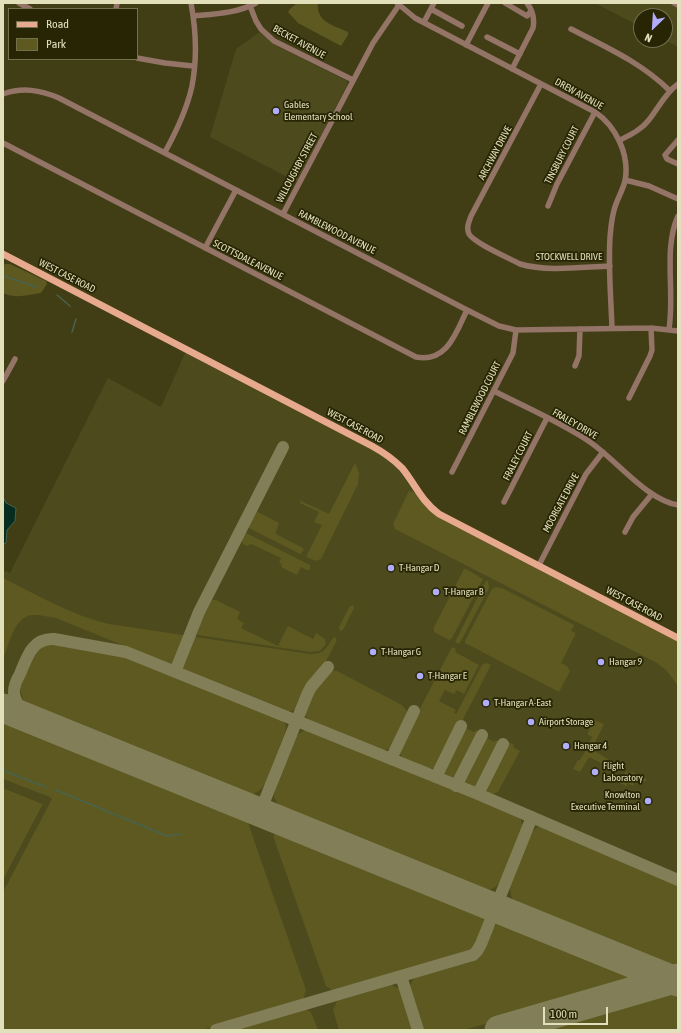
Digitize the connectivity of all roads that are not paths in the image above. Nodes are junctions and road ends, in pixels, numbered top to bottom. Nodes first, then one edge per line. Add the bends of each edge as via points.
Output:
1 (19, 3) edge
2 (191, 3) edge
3 (256, 3) edge
4 (434, 3) edge
5 (488, 3) edge
6 (505, 3) edge
7 (528, 3) edge
8 (674, 3) edge
9 (398, 4) edge
10 (678, 5) edge
11 (250, 6) junction
12 (30, 7) edge
13 (431, 9) junction
14 (531, 11) junction
15 (194, 16) junction
16 (424, 22) junction
17 (462, 26) dead end
18 (571, 29) dead end
19 (487, 37) dead end
20 (466, 45) junction
21 (520, 54) junction
22 (138, 58) edge
23 (193, 66) junction
24 (512, 69) junction
25 (352, 80) junction
26 (541, 84) junction
27 (678, 84) edge
28 (670, 91) junction
29 (3, 94) edge
30 (595, 112) junction
31 (620, 140) junction
32 (678, 140) edge
33 (3, 143) edge
34 (165, 152) junction
35 (678, 164) edge
36 (625, 180) junction
37 (236, 190) junction
38 (678, 199) edge
39 (548, 206) dead end
40 (283, 214) junction
41 (678, 216) edge
42 (468, 231) joint
43 (205, 248) junction
44 (3, 254) edge
45 (610, 266) junction
46 (467, 310) junction
47 (612, 328) junction
48 (651, 328) junction
49 (580, 329) junction
50 (669, 329) junction
51 (516, 330) junction
52 (678, 331) edge
53 (15, 360) dead end
54 (576, 366) dead end
55 (3, 381) edge
56 (494, 391) junction
57 (629, 398) dead end
58 (547, 418) junction
59 (603, 452) junction
60 (452, 472) dead end
61 (652, 494) junction
62 (504, 502) dead end
63 (678, 505) edge
64 (625, 532) dead end
65 (538, 565) junction
66 (678, 638) edge

1 - 12 street
2 - 15 street
3 - 11 street
4 - 13 street
5 - 20 street
6 - 14 street via 526,16
7 - 14 street
8 - 10 street
9 - 16 street, DREW AVENUE
9 - 25 street, WILLOUGHBY STREET
11 - 15 street
11 - 25 street, BECKET AVENUE via 261,29 274,41
13 - 16 street
13 - 17 street
14 - 21 street via 534,18 533,28
15 - 23 street via 196,43
16 - 20 street, DREW AVENUE
18 - 28 street via 646,70
19 - 21 street
20 - 24 street, DREW AVENUE
21 - 24 street
22 - 23 street
23 - 34 street via 192,87 183,114
24 - 26 street, DREW AVENUE
25 - 40 street, WILLOUGHBY STREET
26 - 30 street, DREW AVENUE
26 - 42 street, ARCHWAY DRIVE via 471,216
27 - 28 street
28 - 31 street via 647,122
29 - 34 street, RAMBLEWOOD AVENUE via 37,90 49,94
30 - 31 street, DREW AVENUE via 606,121
30 - 39 street, TINSBURY COURT
31 - 36 street, DREW AVENUE
32 - 35 street via 665,155 667,159
33 - 43 street, SCOTTSDALE AVENUE
34 - 37 street, RAMBLEWOOD AVENUE
36 - 38 street via 649,186
36 - 45 street, DREW AVENUE via 612,217
37 - 40 street, RAMBLEWOOD AVENUE
37 - 43 street
40 - 46 street, RAMBLEWOOD AVENUE
41 - 50 street via 670,240 672,298
42 - 45 street, STOCKWELL DRIVE via 476,241 528,266
43 - 46 street, SCOTTSDALE AVENUE via 416,357 429,358 442,353
44 - 65 main road, WEST CASE ROAD via 372,446 398,464 423,499 439,514
45 - 47 street, DREW AVENUE
46 - 51 street, RAMBLEWOOD AVENUE via 499,326
47 - 48 street, RAMBLEWOOD AVENUE
47 - 49 street, RAMBLEWOOD AVENUE
48 - 50 street, RAMBLEWOOD AVENUE
48 - 57 street via 650,356
49 - 51 street, RAMBLEWOOD AVENUE
49 - 54 street
50 - 52 street, RAMBLEWOOD AVENUE
51 - 56 street, RAMBLEWOOD COURT via 513,353
53 - 55 street
56 - 58 street, FRALEY DRIVE
56 - 60 street, RAMBLEWOOD COURT
58 - 59 street, FRALEY DRIVE via 576,433
58 - 62 street, FRALEY COURT
59 - 61 street, FRALEY DRIVE
59 - 65 street, MOORGATE DRIVE via 586,474
61 - 63 street, FRALEY DRIVE via 658,499
61 - 64 street via 633,517
65 - 66 main road, WEST CASE ROAD

